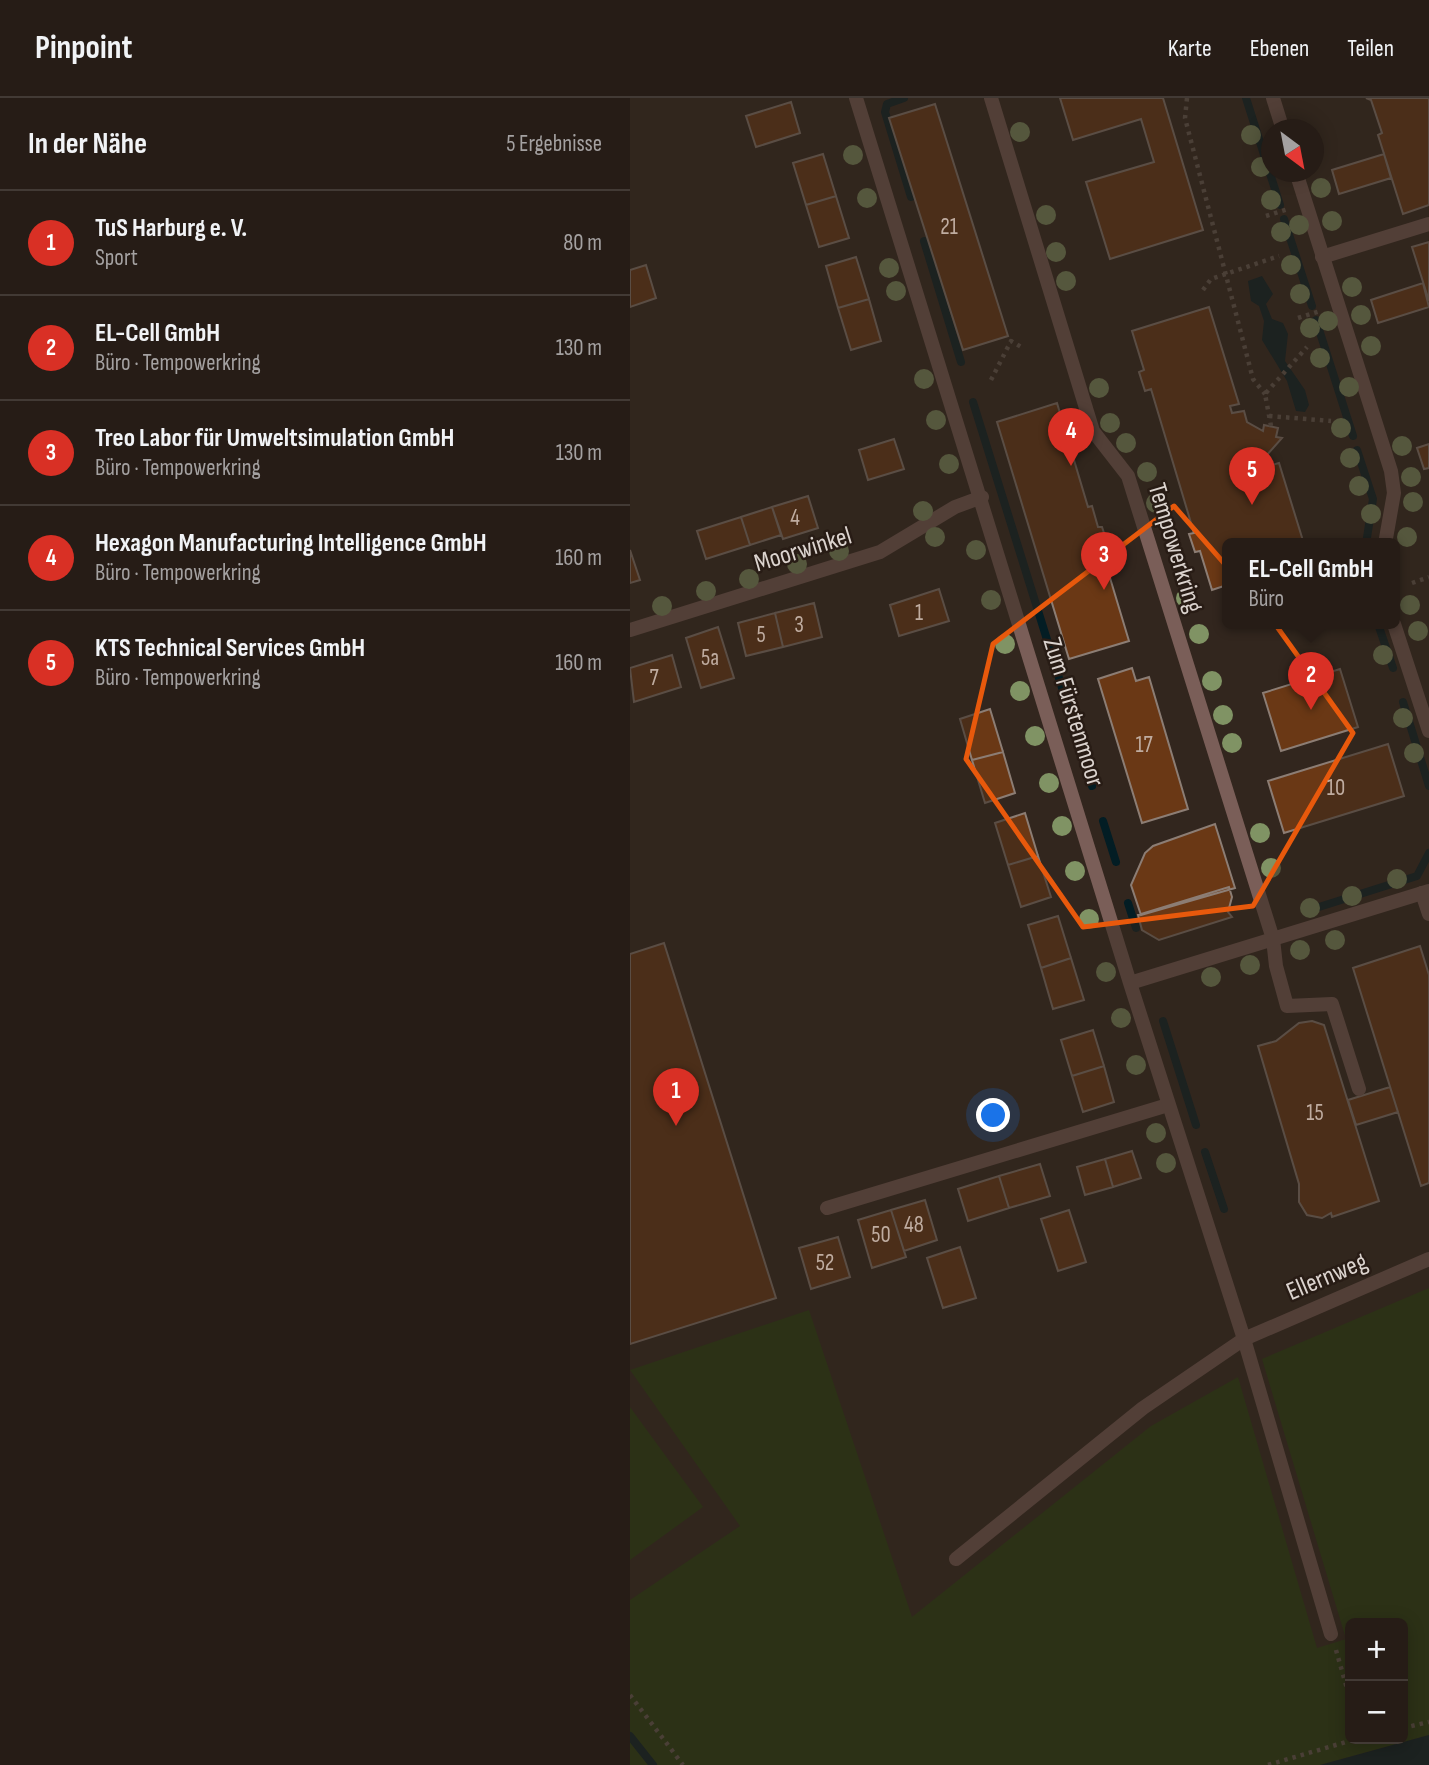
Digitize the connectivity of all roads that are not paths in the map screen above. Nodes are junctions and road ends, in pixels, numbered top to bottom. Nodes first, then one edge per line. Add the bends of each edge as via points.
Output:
1 (856, 98) edge
2 (991, 98) edge
3 (1273, 98) edge
4 (1280, 119) edge
5 (1299, 182) edge
6 (1429, 224) edge
7 (1322, 257) junction
8 (982, 497) junction
9 (1386, 538) edge
10 (1396, 629) edge
11 (630, 630) edge
12 (1429, 731) edge
13 (1426, 892) edge
14 (1429, 914) edge
15 (1273, 939) junction
16 (1130, 983) junction
17 (1359, 1089) dead end
18 (1168, 1105) junction
19 (827, 1208) dead end
20 (1429, 1259) edge
21 (1244, 1339) junction
22 (956, 1559) dead end
23 (1331, 1634) road end

1 - 8 street, Zum Fürstenmoor
2 - 15 street, Tempowerkring via 1093,431 1128,476
3 - 4 street
5 - 7 street
6 - 7 street
7 - 9 street via 1394,484
8 - 11 street, Moorwinkel via 955,507 880,551
8 - 16 street, Zum Fürstenmoor
10 - 12 street
13 - 14 street
13 - 15 street
15 - 16 street
15 - 17 street, Tempowerkring via 1287,1006 1332,1004
16 - 18 street, Zum Fürstenmoor
18 - 19 street
18 - 21 street, Zum Fürstenmoor
20 - 21 street, Ellernweg
21 - 22 street, Ellernweg via 1143,1408
21 - 23 street, Zum Fürstenmoor

